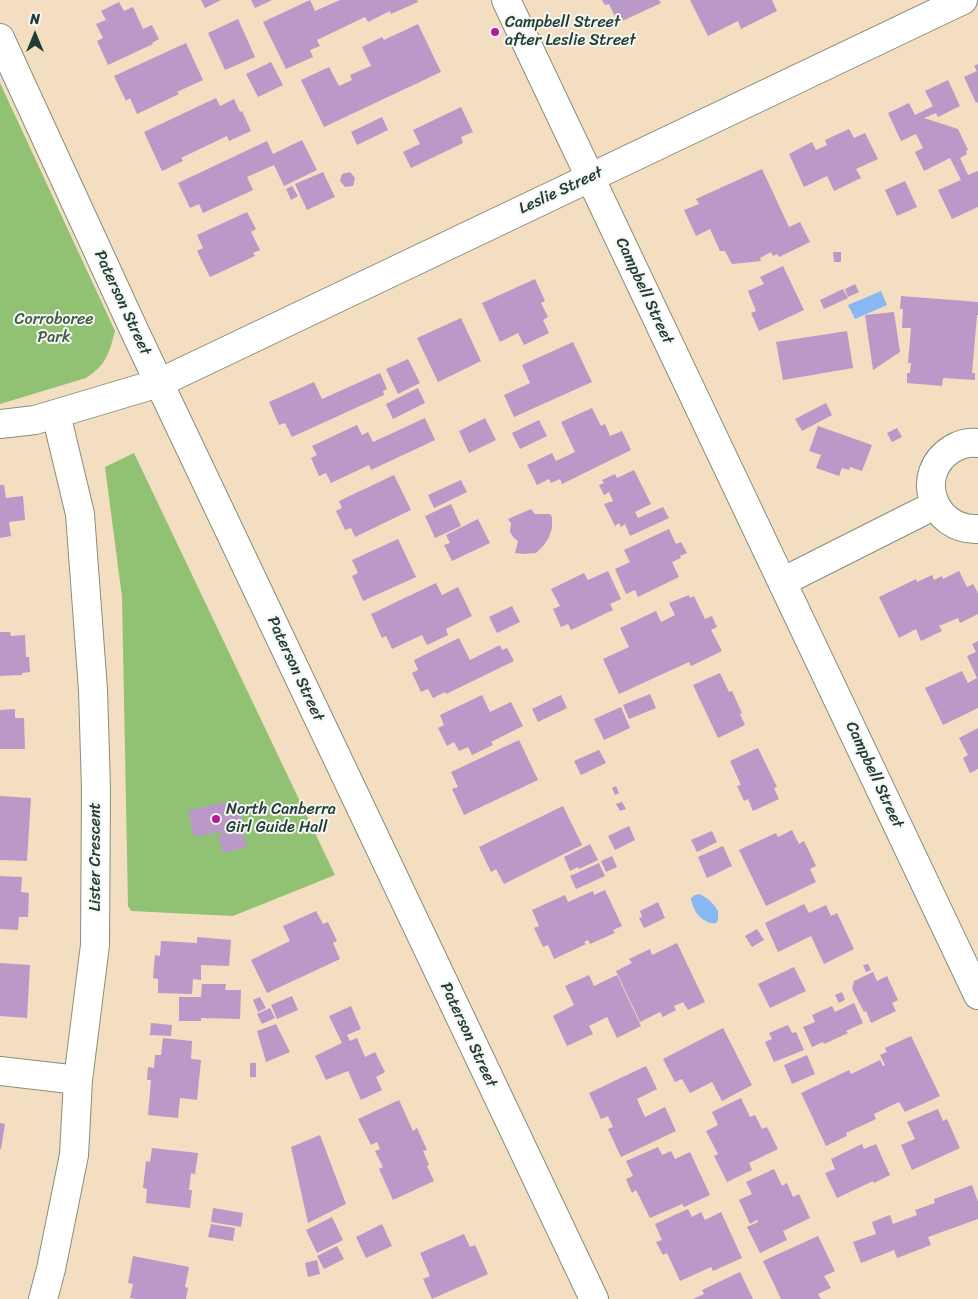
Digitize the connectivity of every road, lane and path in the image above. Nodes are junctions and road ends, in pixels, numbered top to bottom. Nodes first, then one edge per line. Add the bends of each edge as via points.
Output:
1 (506, 0) edge
2 (963, 0) edge
3 (0, 38) edge
4 (591, 178) junction
5 (160, 383) junction
6 (56, 414) junction
7 (0, 424) edge
8 (978, 443) edge
9 (935, 505) junction
10 (978, 529) edge
11 (782, 582) junction
12 (972, 964) edge
13 (978, 995) edge
14 (0, 1071) edge
15 (78, 1080) junction
16 (43, 1299) edge
17 (594, 1299) edge

1 - 4 street, Campbell Street
2 - 4 street, Leslie Street
3 - 5 street, Paterson Street
4 - 5 street, Leslie Street
4 - 11 street, Campbell Street
5 - 6 street
5 - 17 street, Paterson Street
6 - 7 street
6 - 15 street, Lister Crescent via 80,514 93,690 95,945
8 - 9 street via 958,445 936,463 931,477
9 - 10 street via 955,525
9 - 11 street
11 - 12 street, Campbell Street
12 - 13 street, Campbell Street
14 - 15 street
15 - 16 street, Lister Crescent via 74,1155

